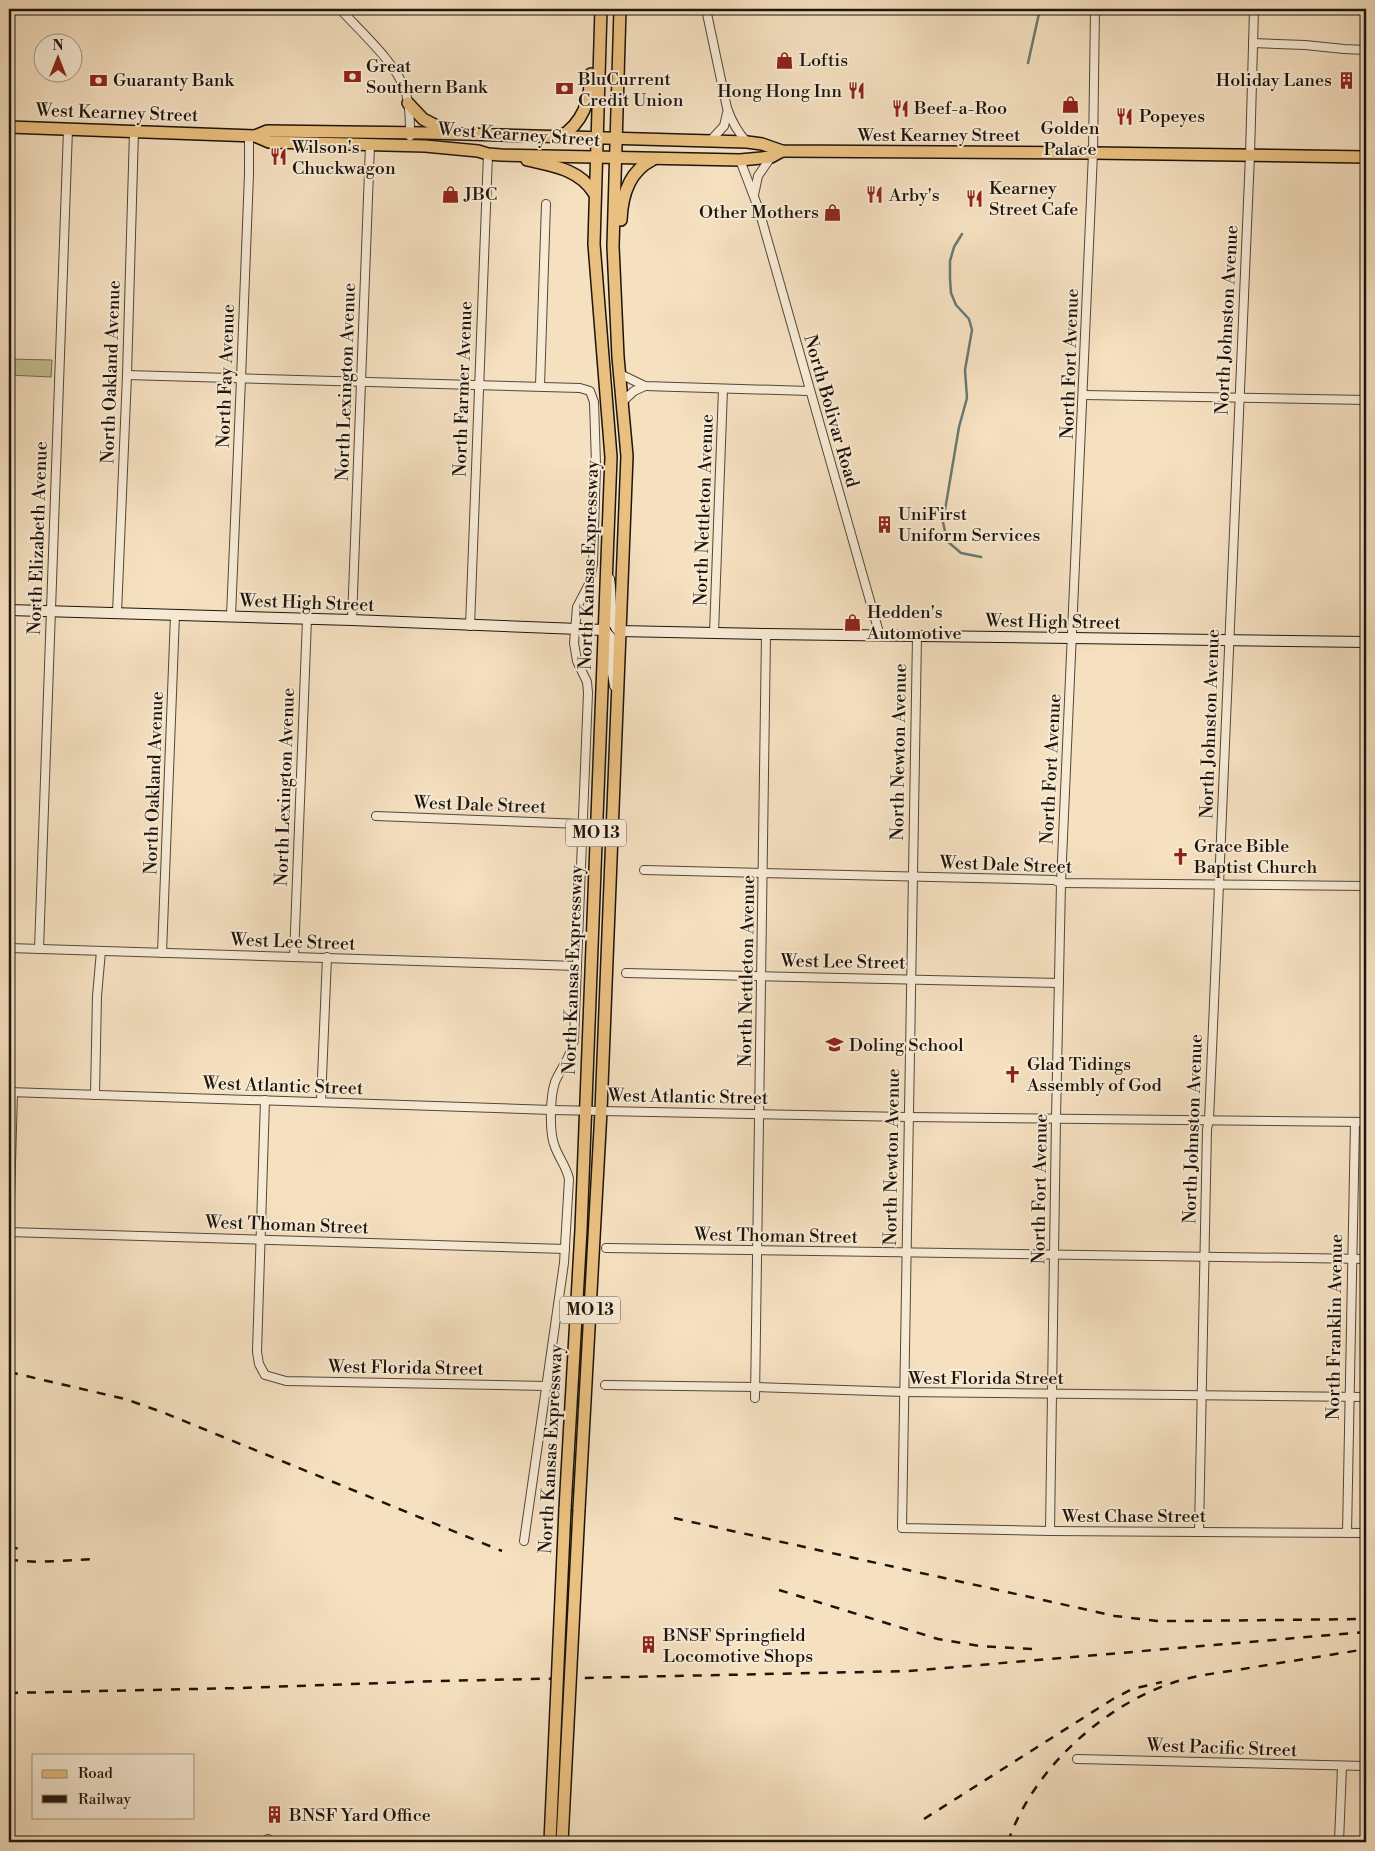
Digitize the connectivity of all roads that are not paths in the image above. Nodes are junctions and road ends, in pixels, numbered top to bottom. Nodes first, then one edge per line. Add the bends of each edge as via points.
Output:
1 (340, 9) edge
2 (601, 9) edge
3 (620, 9) edge
4 (706, 9) edge
5 (1095, 9) edge
6 (1254, 9) edge
7 (1253, 43) junction
8 (1366, 50) edge
9 (408, 103) junction
10 (727, 108) junction
11 (9, 127) edge
12 (68, 129) junction
13 (134, 131) junction
14 (410, 133) junction
15 (452, 134) junction
16 (252, 136) junction
17 (560, 137) junction
18 (596, 138) junction
19 (616, 138) junction
20 (710, 141) junction
21 (747, 142) junction
22 (370, 145) junction
23 (410, 146) junction
24 (782, 151) junction
25 (1093, 153) junction
26 (488, 154) junction
27 (500, 155) junction
28 (1250, 155) junction
29 (596, 157) junction
30 (1366, 157) edge
31 (616, 158) junction
32 (771, 158) junction
33 (654, 159) junction
34 (740, 160) junction
35 (594, 193) junction
36 (754, 195) junction
37 (546, 204) dead end
38 (614, 301) junction
39 (620, 374) junction
40 (127, 375) junction
41 (241, 379) junction
42 (361, 381) junction
43 (478, 384) junction
44 (540, 386) junction
45 (646, 386) junction
46 (723, 389) junction
47 (809, 391) junction
48 (1084, 395) junction
49 (1239, 398) junction
50 (1366, 400) edge
51 (622, 402) junction
52 (606, 566) junction
53 (9, 610) edge
54 (51, 611) junction
55 (117, 613) junction
56 (175, 615) junction
57 (231, 616) junction
58 (307, 619) junction
59 (352, 620) junction
60 (470, 626) junction
61 (574, 629) junction
62 (604, 630) junction
63 (620, 631) junction
64 (714, 633) junction
65 (766, 634) junction
66 (880, 636) junction
67 (917, 636) junction
68 (1072, 639) junction
69 (1229, 640) junction
70 (1366, 642) edge
71 (617, 694) junction
72 (376, 816) dead end
73 (582, 824) junction
74 (644, 870) dead end
75 (764, 872) junction
76 (912, 876) junction
77 (1061, 882) junction
78 (1218, 884) junction
79 (1366, 886) edge
80 (9, 948) edge
81 (39, 949) junction
82 (101, 951) junction
83 (162, 953) junction
84 (294, 956) junction
85 (327, 957) junction
86 (577, 966) junction
87 (626, 973) dead end
88 (762, 975) junction
89 (910, 979) junction
90 (1059, 983) junction
91 (11, 1092) edge
92 (95, 1095) junction
93 (265, 1100) junction
94 (321, 1102) junction
95 (552, 1110) junction
96 (585, 1110) junction
97 (601, 1111) junction
98 (759, 1113) junction
99 (908, 1117) junction
100 (1056, 1118) junction
101 (1209, 1120) junction
102 (1355, 1122) junction
103 (1366, 1122) edge
104 (9, 1232) edge
105 (9, 1236) edge
106 (261, 1239) junction
107 (606, 1248) dead end
108 (565, 1249) junction
109 (757, 1250) junction
110 (905, 1254) junction
111 (1054, 1254) junction
112 (1203, 1257) junction
113 (1352, 1259) junction
114 (1366, 1259) edge
115 (605, 1385) dead end
116 (547, 1386) junction
117 (755, 1387) junction
118 (904, 1392) junction
119 (1052, 1393) junction
120 (1201, 1395) junction
121 (1349, 1397) junction
122 (1366, 1397) edge
123 (755, 1398) dead end
124 (902, 1528) joint
125 (1050, 1531) junction
126 (1199, 1532) junction
127 (1347, 1533) junction
128 (1366, 1533) edge
129 (524, 1541) dead end
130 (1076, 1759) dead end
131 (1342, 1766) junction
132 (1366, 1766) edge
133 (550, 1842) edge
134 (562, 1842) edge
135 (1339, 1842) edge

1 - 9 street via 395,70
2 - 17 main road via 593,32 591,86 586,103 572,129
2 - 18 main road, North Kansas Expressway / MO 13
3 - 19 main road, North Kansas Expressway / MO 13
4 - 10 street
5 - 25 street, North Fort Avenue
6 - 7 street, North Johnston Avenue
7 - 8 street
7 - 28 street, North Johnston Avenue
9 - 14 street
9 - 15 main road via 424,119
10 - 20 street via 724,126
10 - 21 street via 732,123
11 - 12 main road, West Kearney Street
12 - 13 main road, West Kearney Street
12 - 54 street, North Elizabeth Avenue
13 - 16 main road, West Kearney Street
13 - 40 street, North Oakland Avenue
14 - 15 main road, West Kearney Street
14 - 16 main road, West Kearney Street via 267,131
14 - 23 street
15 - 17 main road, West Kearney Street
16 - 22 main road, West Kearney Street via 269,142
16 - 41 street, North Fay Avenue
17 - 18 main road, West Kearney Street
18 - 19 main road, West Kearney Street
18 - 29 main road, North Kansas Expressway / MO 13
19 - 20 main road, West Kearney Street
19 - 31 main road, North Kansas Expressway / MO 13
20 - 21 main road, West Kearney Street
21 - 24 main road, West Kearney Street
22 - 23 main road, West Kearney Street
22 - 42 street, North Lexington Avenue
23 - 26 main road, West Kearney Street
24 - 25 main road, West Kearney Street
24 - 32 main road, West Kearney Street
25 - 28 main road, West Kearney Street
25 - 48 street, North Fort Avenue
26 - 27 main road, West Kearney Street
26 - 43 street, North Farmer Avenue
27 - 29 main road, West Kearney Street
27 - 35 main road via 560,168 579,176
28 - 30 main road, West Kearney Street
28 - 49 street, North Johnston Avenue
29 - 31 main road, West Kearney Street
29 - 35 main road, North Kansas Expressway / MO 13
31 - 33 main road, West Kearney Street
31 - 38 main road, North Kansas Expressway / MO 13
32 - 34 main road, West Kearney Street
32 - 36 street via 758,176
33 - 34 main road, West Kearney Street
33 - 38 main road via 636,171 622,201 620,262
34 - 36 street, North Bolivar Road
35 - 52 main road, North Kansas Expressway / MO 13 via 594,244 611,457
36 - 47 street, North Bolivar Road
37 - 44 street
38 - 39 main road, North Kansas Expressway / MO 13
39 - 45 street
39 - 51 main road, North Kansas Expressway / MO 13
40 - 41 street
40 - 55 street, North Oakland Avenue
41 - 42 street
41 - 57 street, North Fay Avenue
42 - 43 street
42 - 59 street, North Lexington Avenue
43 - 44 street
43 - 60 street, North Farmer Avenue
44 - 61 street via 580,388 590,391 594,402 593,564 589,584 579,599
45 - 46 street
45 - 51 street
46 - 47 street
46 - 64 street, North Nettleton Avenue
47 - 66 street, North Bolivar Road
48 - 49 street
48 - 68 street, North Fort Avenue
49 - 50 street
49 - 69 street, North Johnston Avenue
51 - 63 main road, North Kansas Expressway / MO 13 via 627,456
52 - 62 main road, North Kansas Expressway / MO 13
52 - 63 street via 613,620
53 - 54 street, West High Street
54 - 55 street, West High Street
54 - 81 street, North Elizabeth Avenue
55 - 56 street, West High Street
56 - 57 street, West High Street
56 - 83 street, North Oakland Avenue
57 - 58 street, West High Street
58 - 59 street, West High Street
58 - 84 street, North Lexington Avenue
59 - 60 street, West High Street
60 - 61 street, West High Street
61 - 62 street, West High Street
61 - 73 street via 575,653 588,693
62 - 71 street via 610,637
62 - 96 main road, North Kansas Expressway / MO 13
63 - 64 street, West High Street
63 - 71 main road, North Kansas Expressway / MO 13
64 - 65 street, West High Street
65 - 66 street, West High Street
65 - 75 street, North Nettleton Avenue
66 - 67 street, West High Street
67 - 68 street, West High Street
67 - 76 street, North Newton Avenue
68 - 69 street, West High Street
68 - 77 street, North Fort Avenue
69 - 70 street, West High Street
69 - 78 street, North Johnston Avenue
71 - 97 main road, North Kansas Expressway / MO 13
72 - 73 street, West Dale Street
73 - 86 street
74 - 75 street, West Dale Street
75 - 76 street, West Dale Street
75 - 88 street, North Nettleton Avenue
76 - 77 street, West Dale Street
76 - 89 street, North Newton Avenue
77 - 78 street, West Dale Street
77 - 90 street, North Fort Avenue
78 - 79 street, West Dale Street
78 - 101 street, North Johnston Avenue
80 - 81 street, West Lee Street
81 - 82 street, West Lee Street
82 - 83 street, West Lee Street
82 - 92 street
83 - 84 street, West Lee Street
84 - 85 street, West Lee Street
85 - 86 street, West Lee Street
85 - 94 street
86 - 95 street via 574,1040 570,1056 555,1082
87 - 88 street, West Lee Street
88 - 89 street, West Lee Street
88 - 98 street, North Nettleton Avenue
89 - 90 street, West Lee Street
89 - 99 street, North Newton Avenue
90 - 100 street, North Fort Avenue
91 - 92 street, West Atlantic Street
91 - 104 street
92 - 93 street, West Atlantic Street
93 - 94 street, West Atlantic Street
93 - 106 street
94 - 95 street, West Atlantic Street
95 - 96 street, West Atlantic Street
95 - 108 street via 553,1142 569,1179
96 - 97 street, West Atlantic Street
96 - 133 main road, North Kansas Expressway / MO 13, bridge
97 - 98 street, West Atlantic Street
97 - 134 main road, North Kansas Expressway / MO 13, bridge
98 - 99 street, West Atlantic Street
98 - 109 street, North Nettleton Avenue
99 - 100 street, West Atlantic Street
99 - 110 street, North Newton Avenue
100 - 101 street, West Atlantic Street
100 - 111 street, North Fort Avenue
101 - 102 street, West Atlantic Street
101 - 112 street, North Johnston Avenue
102 - 103 street, West Atlantic Street
102 - 113 street, North Franklin Avenue
104 - 105 street
104 - 106 street, West Thoman Street
106 - 108 street, West Thoman Street
106 - 116 street, West Florida Street via 257,1352 265,1375 286,1381
107 - 109 street, West Thoman Street
108 - 116 street
109 - 110 street, West Thoman Street
109 - 117 street, North Nettleton Avenue
110 - 111 street, West Thoman Street
110 - 118 street, North Newton Avenue
111 - 112 street, West Thoman Street
111 - 119 street, North Fort Avenue
112 - 113 street, West Thoman Street
112 - 120 street, North Johnston Avenue
113 - 114 street, West Thoman Street
113 - 121 street, North Franklin Avenue
115 - 117 street, West Florida Street
116 - 129 street
117 - 118 street, West Florida Street
117 - 123 street, North Nettleton Avenue
118 - 119 street, West Florida Street
118 - 124 street, North Newton Avenue
119 - 120 street, West Florida Street
119 - 125 street, North Fort Avenue
120 - 121 street, West Florida Street
120 - 126 street, North Johnston Avenue
121 - 122 street, West Florida Street
121 - 127 street, North Franklin Avenue
124 - 125 street, West Chase Street
125 - 126 street, West Chase Street
126 - 127 street, West Chase Street
127 - 128 street, West Chase Street
130 - 131 street, West Pacific Street
131 - 132 street, West Pacific Street
131 - 135 street

